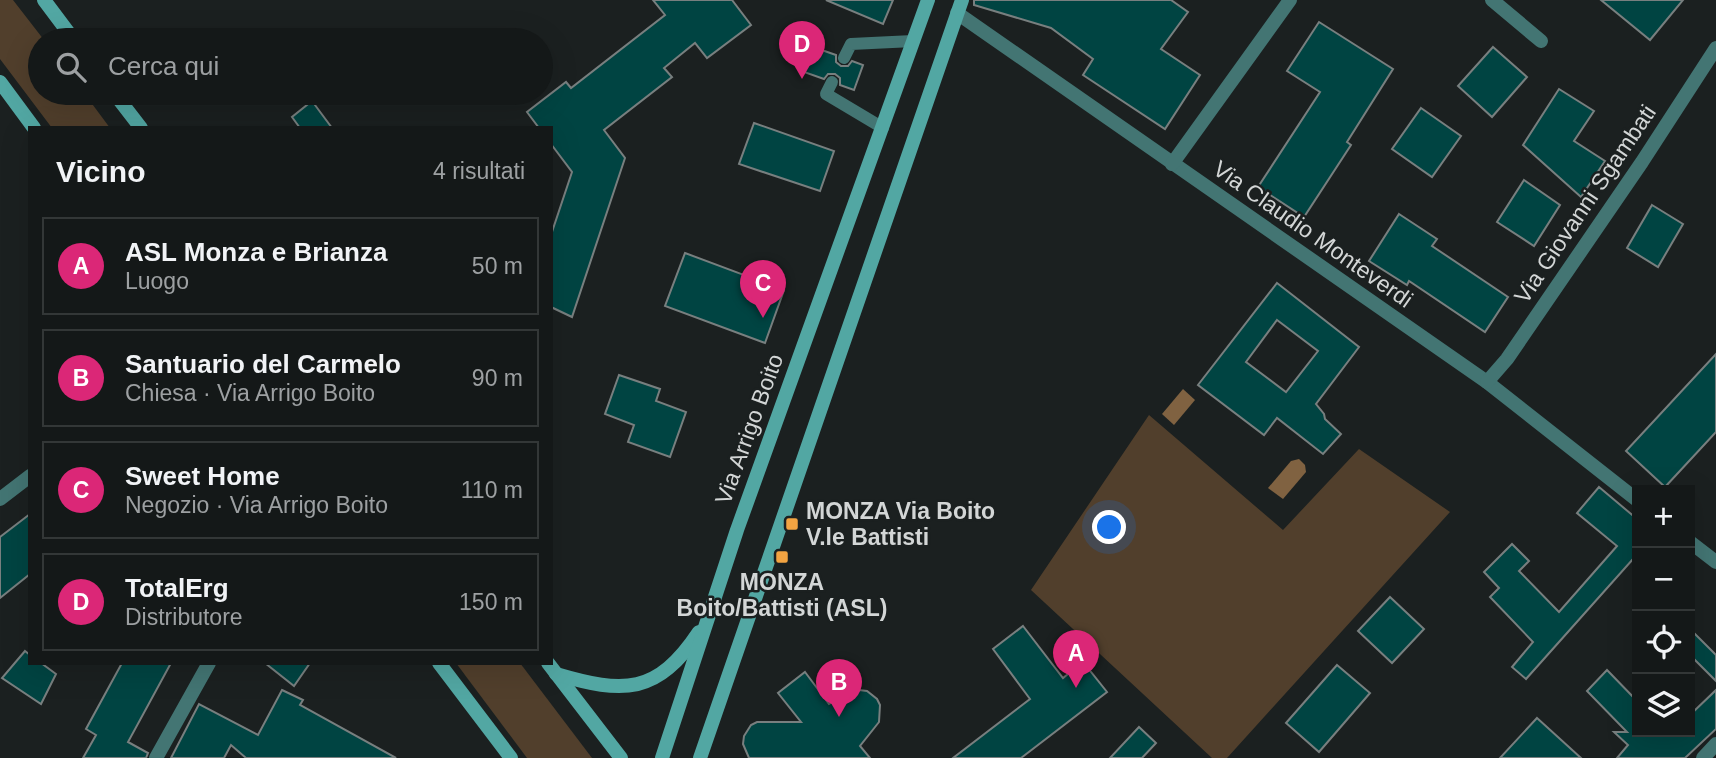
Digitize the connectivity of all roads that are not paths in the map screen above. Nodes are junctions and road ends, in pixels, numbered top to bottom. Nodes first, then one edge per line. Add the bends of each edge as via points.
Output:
1 (44, 0) edge
2 (928, 0) edge
3 (1290, 0) edge
4 (1492, 0) edge
5 (959, 7) edge
6 (65, 28) edge
7 (913, 41) junction
8 (1541, 41) dead end
9 (1716, 48) edge
10 (844, 58) dead end
11 (0, 82) edge
12 (832, 82) dead end
13 (123, 105) edge
14 (33, 126) edge
15 (139, 126) edge
16 (883, 128) junction
17 (1172, 164) junction
18 (1487, 382) junction
19 (28, 478) edge
20 (1632, 496) edge
21 (0, 499) edge
22 (1695, 546) edge
23 (1716, 562) edge
24 (715, 599) junction
25 (208, 665) edge
26 (441, 665) edge
27 (552, 668) edge
28 (1716, 744) edge
29 (156, 758) edge
30 (511, 758) edge
31 (621, 758) edge
32 (662, 758) edge
33 (700, 758) edge
34 (1703, 758) edge

1 - 6 street
2 - 7 street, Via Arrigo Boito
3 - 17 street
4 - 8 street
5 - 17 street, Via Claudio Monteverdi
5 - 33 street
7 - 10 lane via 851,44
7 - 16 street, Via Arrigo Boito
9 - 18 street, Via Giovanni Sgambati
11 - 14 street
12 - 16 lane via 826,94
13 - 15 street
16 - 24 street, Via Arrigo Boito
17 - 18 street, Via Claudio Monteverdi
18 - 20 street, Via Claudio Monteverdi
19 - 21 street
22 - 23 street
24 - 27 street via 683,654 654,679 613,687 591,684
24 - 32 street, Via Arrigo Boito
25 - 29 street
26 - 30 street
27 - 31 street
28 - 34 street

